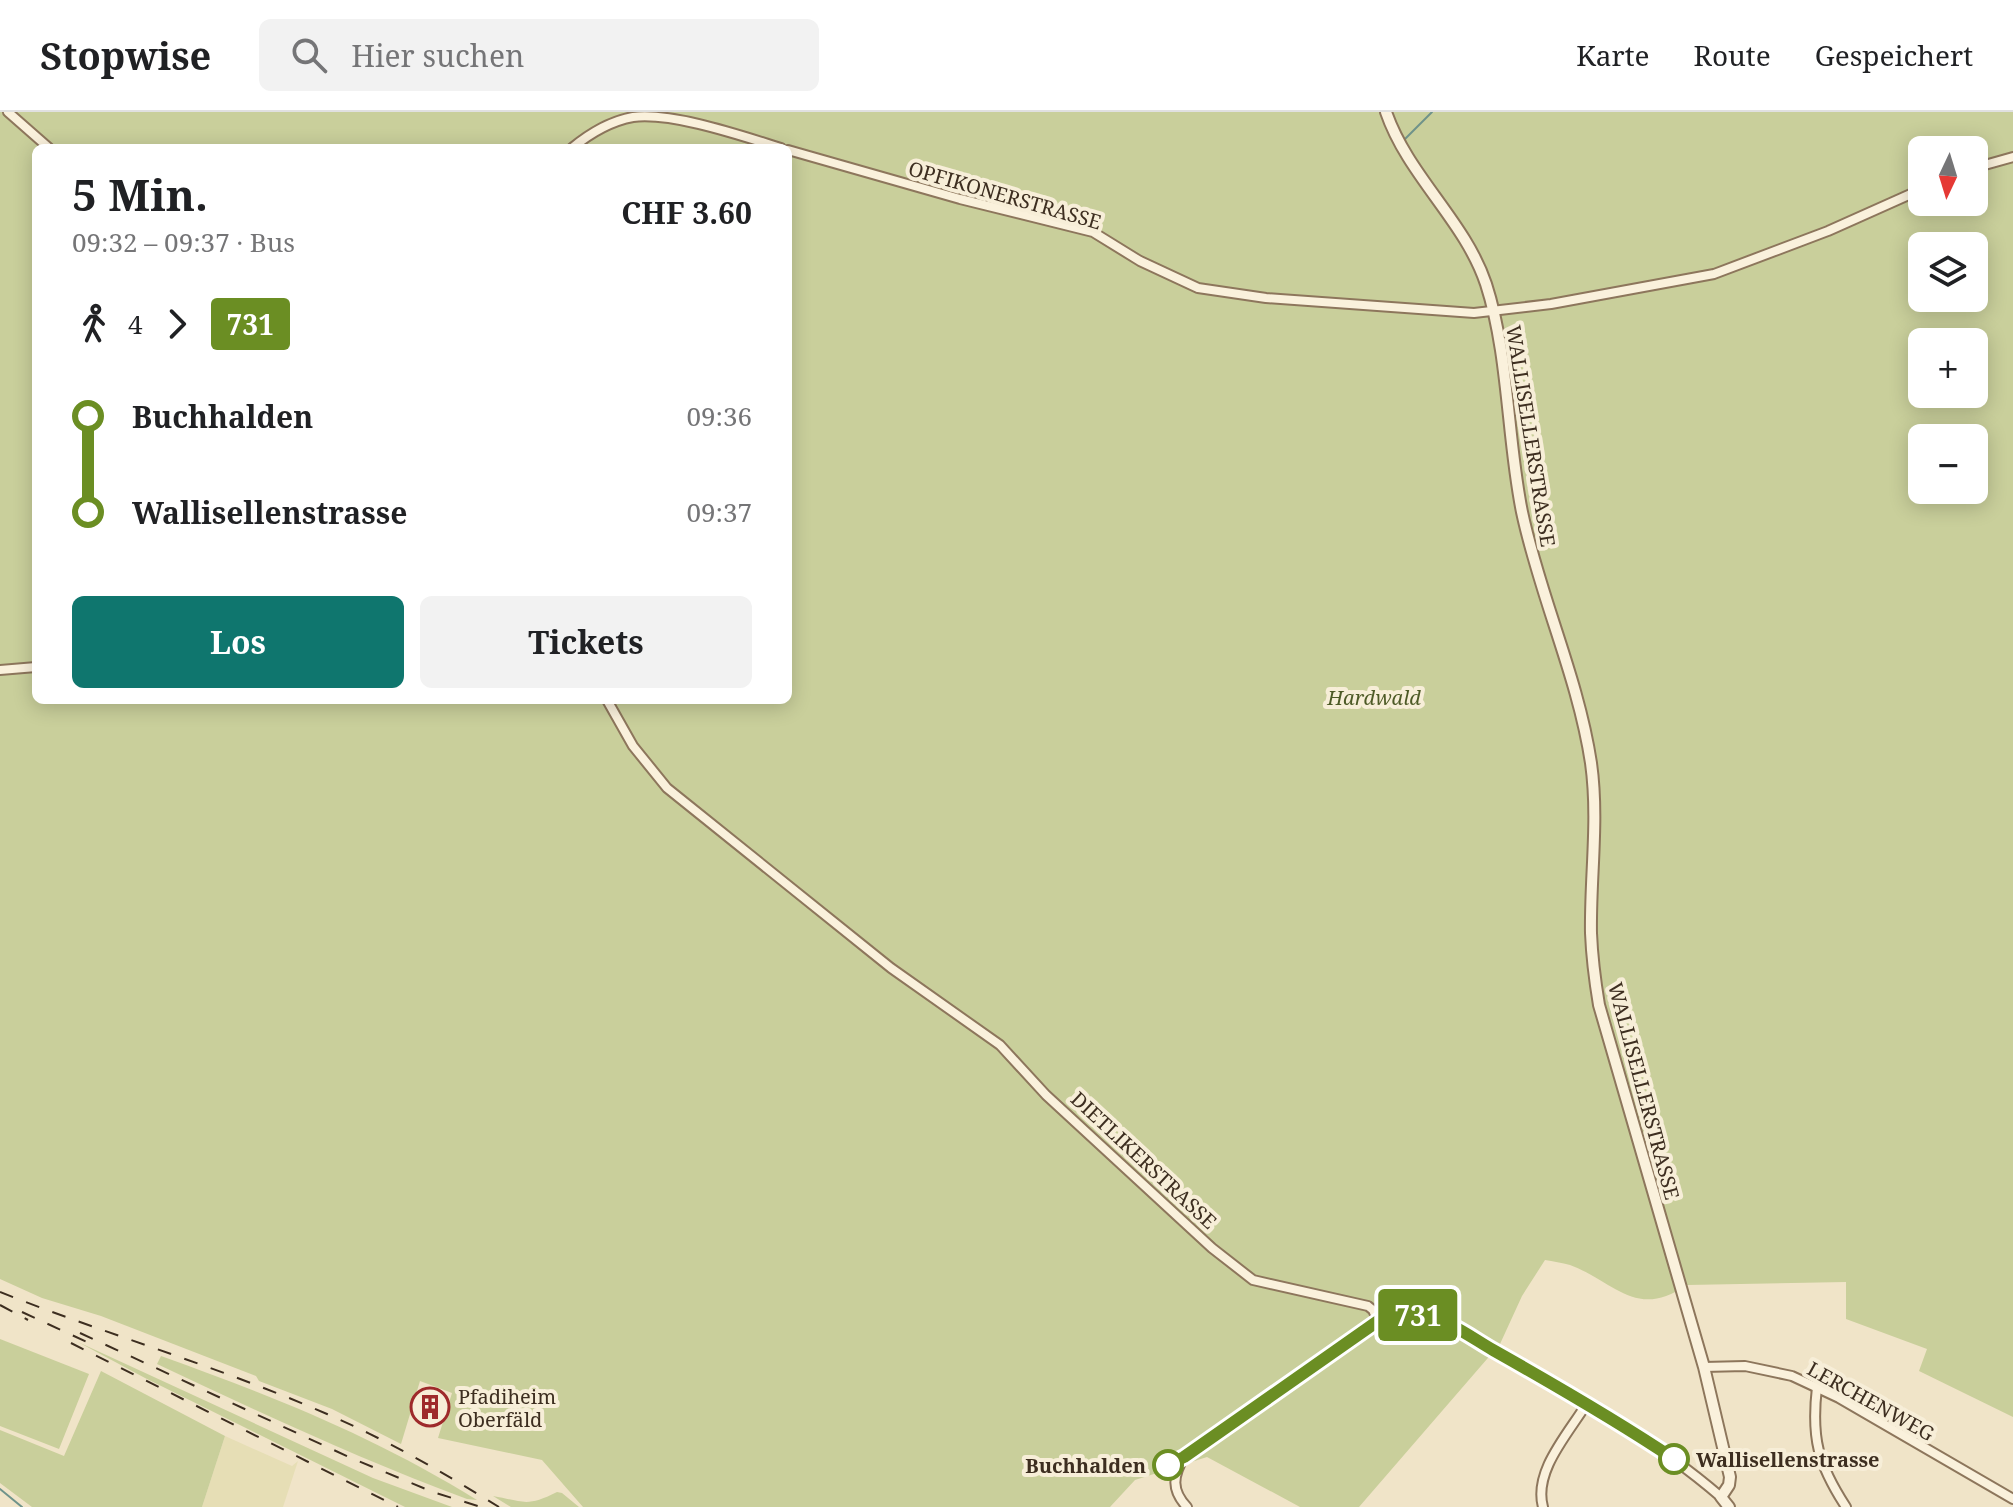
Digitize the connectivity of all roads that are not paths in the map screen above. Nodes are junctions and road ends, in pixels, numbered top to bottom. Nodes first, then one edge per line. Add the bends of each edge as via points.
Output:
1 (8, 112) edge
2 (1386, 112) edge
3 (44, 144) edge
4 (579, 144) edge
5 (767, 144) edge
6 (792, 151) edge
7 (2013, 157) edge
8 (1988, 164) edge
9 (1908, 195) edge
10 (1492, 311) junction
11 (32, 667) edge
12 (0, 670) edge
13 (609, 704) edge
14 (1378, 1321) junction
15 (1704, 1367) junction
16 (1817, 1387) junction
17 (1587, 1403) junction
18 (1721, 1497) junction
19 (2013, 1499) edge
20 (1187, 1507) edge
21 (1543, 1507) edge
22 (1729, 1507) edge
23 (1846, 1507) edge

1 - 3 street
2 - 10 street, WALLISELLERSTRASSE via 1416,172 1479,266
4 - 5 street via 608,126 654,116
6 - 10 street, OPFIKONERSTRASSE via 1093,232 1198,288 1415,311
7 - 8 street
9 - 10 street, OPFIKONERSTRASSE via 1714,274
10 - 15 street, WALLISELLERSTRASSE via 1522,511 1579,703 1591,765 1591,930 1599,1005
11 - 12 street
13 - 14 street, DIETLIKERSTRASSE via 667,788 891,968 1000,1045 1046,1095 1212,1248 1253,1280 1368,1306
14 - 17 street via 1421,1315 1437,1320
14 - 20 street via 1184,1457 1174,1485
15 - 16 street, LERCHENWEG via 1763,1369
15 - 18 street, WALLISELLERSTRASSE via 1730,1477
16 - 19 street, LERCHENWEG
16 - 23 street via 1815,1439 1820,1460
17 - 18 street via 1674,1459
17 - 21 street via 1542,1479
18 - 22 street

